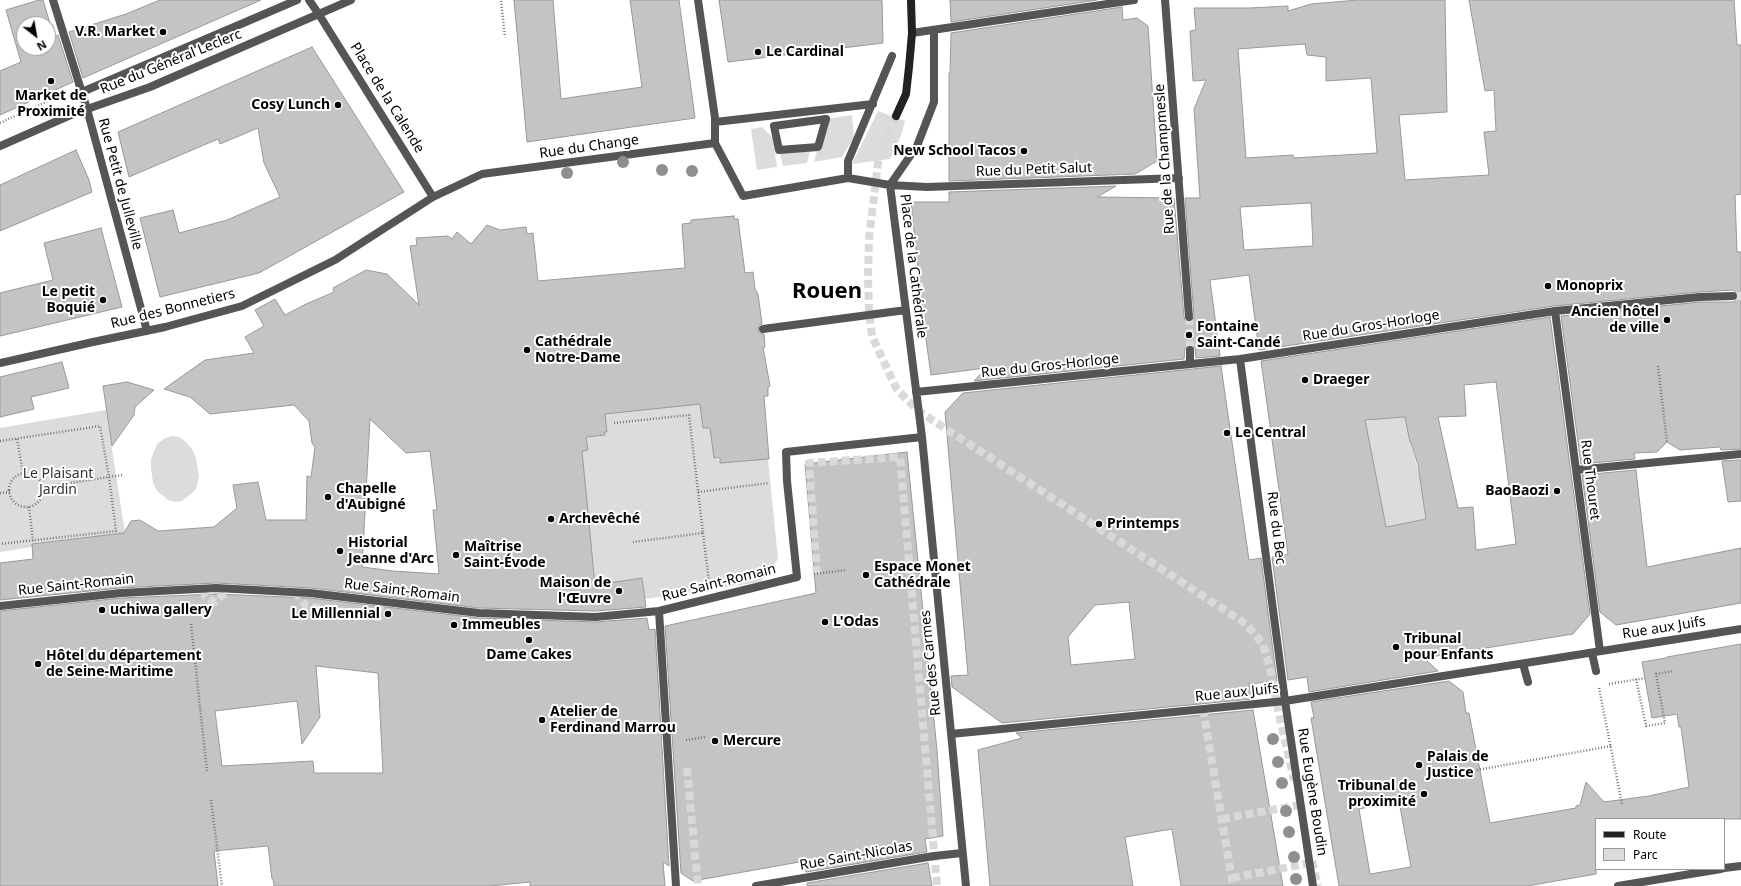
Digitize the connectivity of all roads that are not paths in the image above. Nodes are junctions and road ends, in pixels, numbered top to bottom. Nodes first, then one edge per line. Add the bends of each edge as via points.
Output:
1 (53, 0) edge
2 (297, 0) edge
3 (309, 0) edge
4 (352, 0) edge
5 (698, 0) edge
6 (910, 0) edge
7 (1134, 0) edge
8 (1166, 0) edge
9 (318, 13) junction
10 (934, 31) junction
11 (912, 33) junction
12 (892, 56) dead end
13 (82, 92) junction
14 (873, 104) junction
15 (87, 110) junction
16 (896, 116) tunnel mouth
17 (826, 119) joint
18 (715, 120) junction
19 (715, 143) junction
20 (0, 146) edge
21 (848, 178) junction
22 (1179, 178) junction
23 (890, 185) junction
24 (444, 192) joint
25 (433, 197) junction
26 (1733, 296) tunnel mouth
27 (906, 310) junction
28 (1555, 312) junction
29 (1189, 317) tunnel mouth
30 (763, 329) dead end
31 (147, 330) junction
32 (1190, 350) tunnel mouth
33 (1240, 359) junction
34 (0, 364) edge
35 (1190, 364) junction
36 (916, 392) junction
37 (922, 437) junction
38 (1741, 454) edge
39 (1576, 470) junction
40 (0, 606) edge
41 (660, 611) junction
42 (1741, 629) edge
43 (1596, 652) junction
44 (1523, 664) junction
45 (1596, 671) road end
46 (1528, 682) dead end
47 (1285, 701) junction
48 (951, 734) junction
49 (962, 853) junction
50 (1741, 866) edge
51 (1725, 868) edge
52 (1715, 870) edge
53 (676, 886) edge
54 (756, 886) edge
55 (966, 886) edge
56 (1313, 886) edge
57 (1618, 886) edge

1 - 13 street, Rue Petit de Julleville
2 - 13 street, Rue du Général Leclerc
3 - 9 street, Place de la Calende
4 - 9 street, Rue du Général Leclerc
5 - 18 street
6 - 11 street
7 - 10 street
8 - 22 street, Rue de la Champmesle
9 - 15 street, Rue du Général Leclerc via 150,87
9 - 25 street, Place de la Calende
10 - 11 street
10 - 23 street via 934,102 917,146
11 - 16 street via 906,94
12 - 14 street
13 - 15 street, Rue Petit de Julleville
14 - 18 street
14 - 21 street via 848,161
15 - 20 street, Rue du Général Leclerc
15 - 31 street, Rue Petit de Julleville
17 - 17 street via 818,147 779,150 774,126
18 - 19 street
19 - 21 street, Place de la Cathédrale via 743,196
19 - 24 street, Rue du Change via 482,174
21 - 23 street, Place de la Cathédrale
22 - 23 street, Rue du Petit Salut via 927,187
22 - 29 street, Rue de la Champmesle
23 - 27 street, Place de la Cathédrale
24 - 25 street, Rue des Bonnetiers
25 - 31 street, Rue des Bonnetiers via 335,260 242,306
26 - 28 street, Rue du Gros-Horloge
27 - 30 street
27 - 36 street, Place de la Cathédrale
28 - 33 street, Rue du Gros-Horloge
28 - 39 street, Rue Thouret
31 - 34 street, Rue des Bonnetiers
32 - 35 street
33 - 35 street, Rue du Gros-Horloge
33 - 47 street, Rue du Bec
35 - 36 street, Rue du Gros-Horloge
36 - 37 street, Place de la Cathédrale
37 - 41 street, Rue Saint-Romain via 786,452 797,577
37 - 48 street, Rue des Carmes
38 - 39 street
39 - 43 street, Rue Thouret
40 - 41 street, Rue Saint-Romain via 121,593 216,588 310,593 479,613 595,617
41 - 53 street
42 - 43 street, Rue aux Juifs
43 - 44 street, Rue aux Juifs
43 - 45 street
44 - 46 street
44 - 47 street, Rue aux Juifs
47 - 48 street, Rue aux Juifs
47 - 56 street, Rue Eugène Boudin
48 - 49 street, Rue des Carmes
49 - 54 street, Rue Saint-Nicolas
49 - 55 street, Rue des Carmes
50 - 51 street
52 - 57 street

